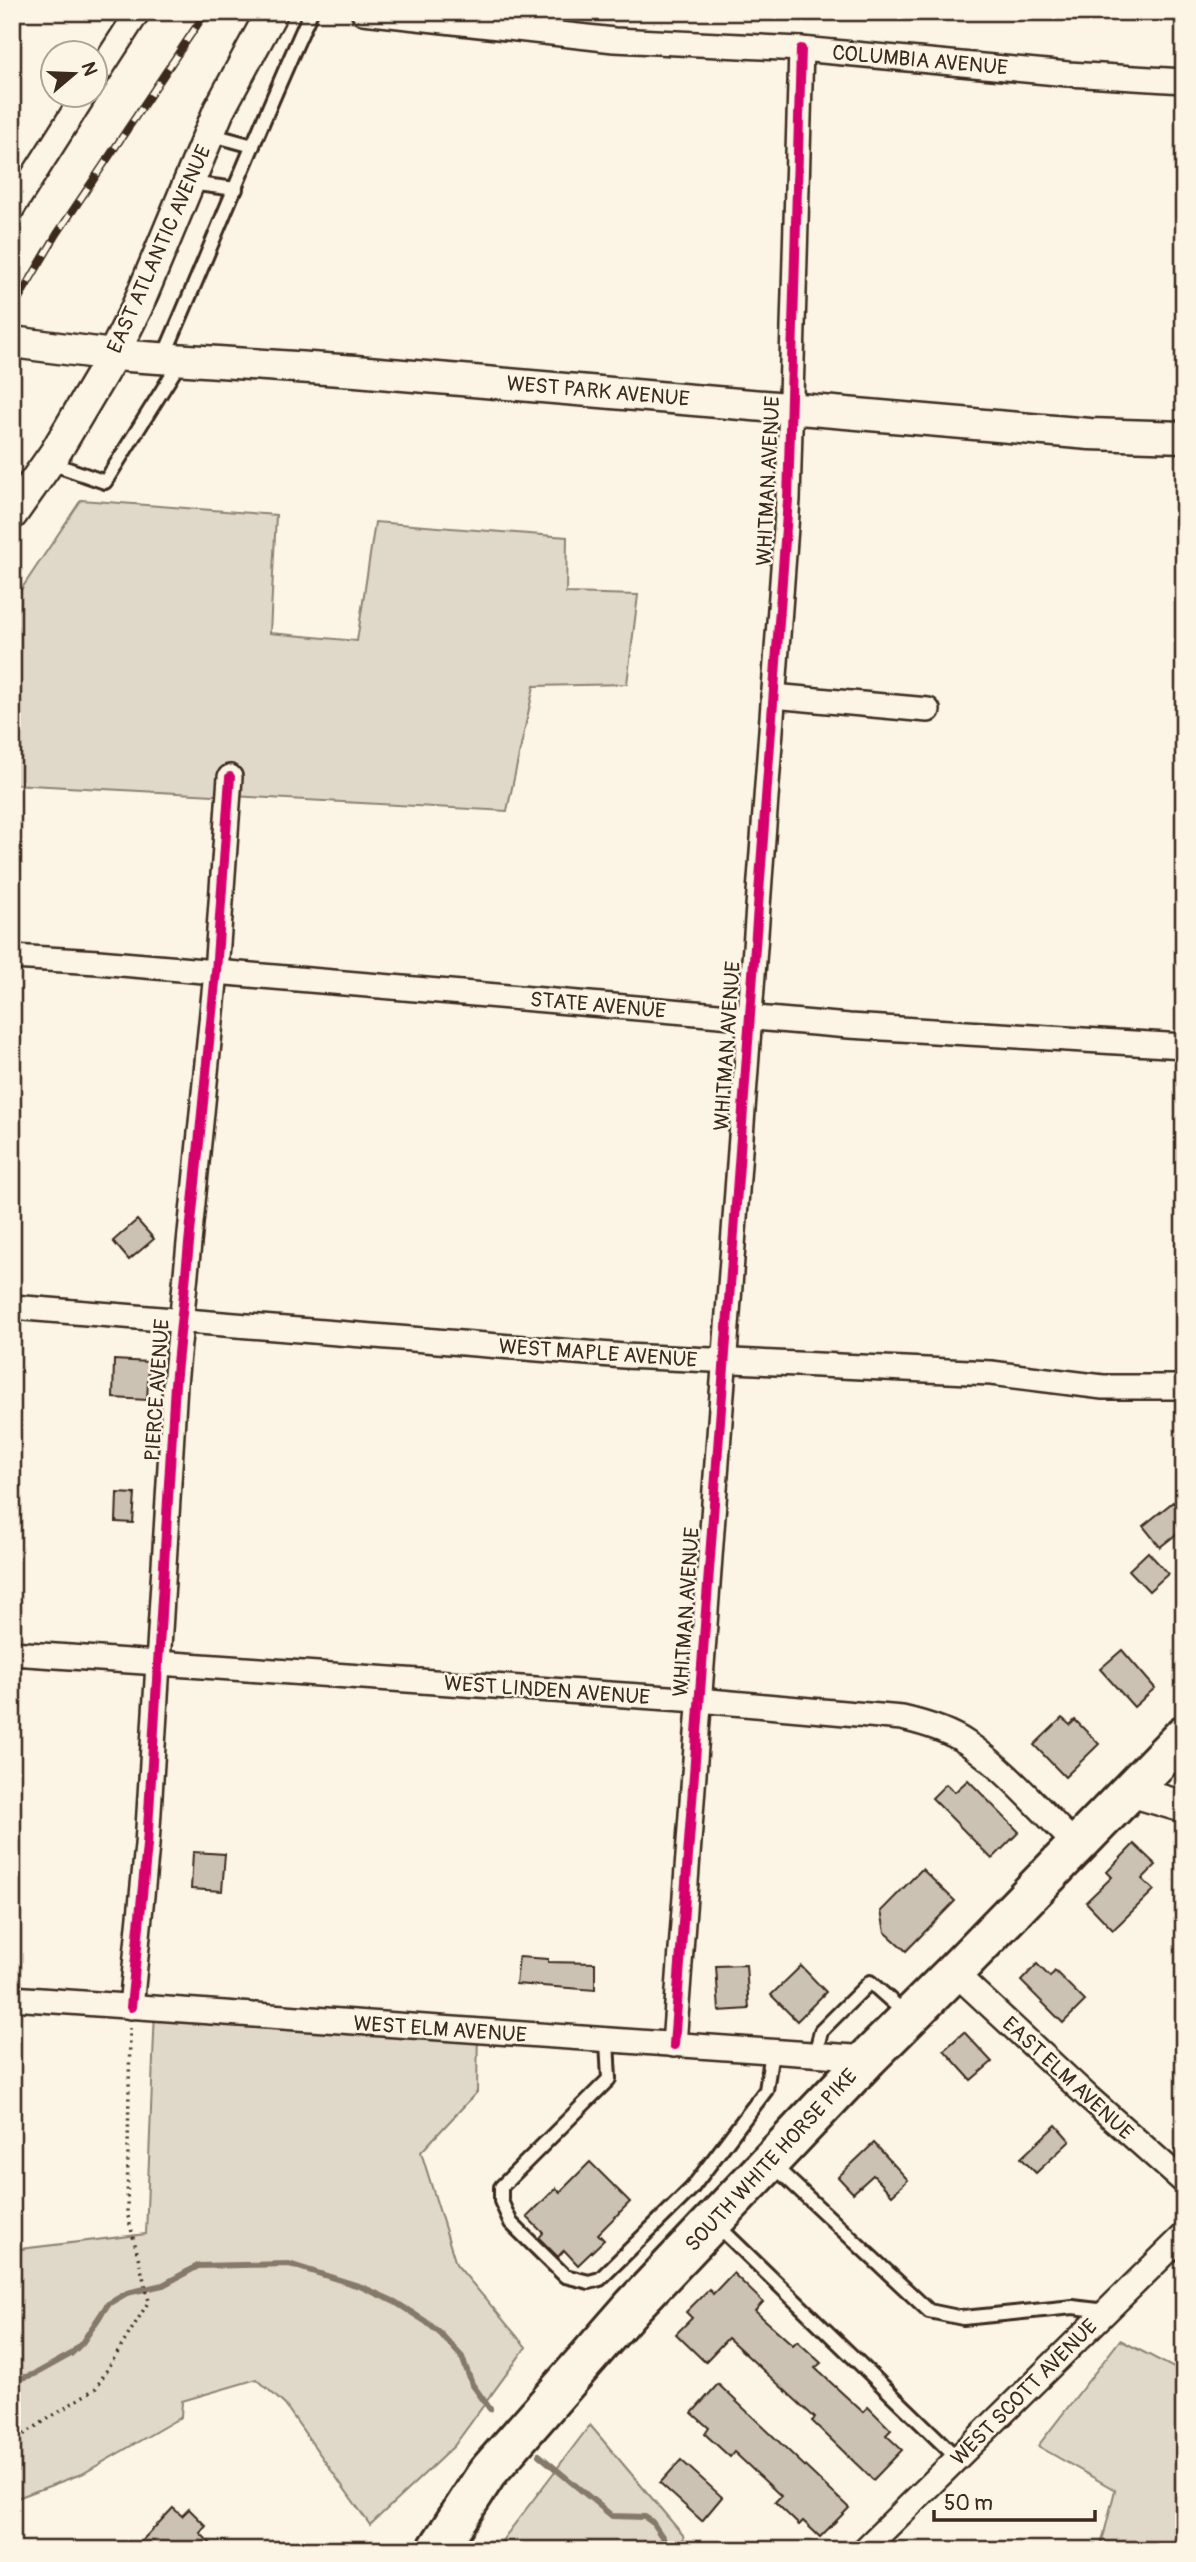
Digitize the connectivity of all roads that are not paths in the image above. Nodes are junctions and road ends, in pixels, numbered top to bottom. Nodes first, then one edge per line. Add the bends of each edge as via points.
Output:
1 (138, 12) edge
2 (272, 12) edge
3 (311, 12) edge
4 (363, 12) edge
5 (801, 49) junction
6 (108, 58) edge
7 (1184, 81) edge
8 (76, 108) edge
9 (209, 134) junction
10 (253, 146) junction
11 (189, 183) junction
12 (236, 190) junction
13 (12, 209) edge
14 (12, 342) edge
15 (113, 355) junction
16 (172, 358) junction
17 (791, 407) junction
18 (1184, 437) edge
19 (48, 463) junction
20 (12, 514) edge
21 (773, 696) junction
22 (928, 710) dead end
23 (230, 777) dead end
24 (12, 957) edge
25 (216, 972) junction
26 (749, 1018) junction
27 (1184, 1046) edge
28 (12, 1307) edge
29 (181, 1322) junction
30 (724, 1361) junction
31 (1184, 1387) edge
32 (12, 1653) edge
33 (158, 1664) junction
34 (698, 1700) junction
35 (1184, 1735) edge
36 (1130, 1791) junction
37 (1184, 1807) edge
38 (1077, 1846) junction
39 (954, 1972) junction
40 (12, 1998) edge
41 (131, 2007) junction
42 (909, 2017) junction
43 (607, 2041) junction
44 (674, 2045) junction
45 (772, 2052) junction
46 (815, 2055) junction
47 (867, 2058) junction
48 (770, 2162) junction
49 (1184, 2182) edge
50 (713, 2221) junction
51 (1184, 2235) edge
52 (1106, 2311) junction
53 (957, 2458) junction
54 (436, 2550) edge
55 (864, 2550) edge

1 - 6 street
2 - 9 street, EAST ATLANTIC AVENUE
3 - 10 lane
4 - 5 street, COLUMBIA AVENUE via 614,40
5 - 7 street, COLUMBIA AVENUE
5 - 17 street, WHITMAN AVENUE
8 - 13 street
9 - 10 lane
9 - 11 street, EAST ATLANTIC AVENUE
10 - 12 lane
11 - 12 lane
11 - 15 street, EAST ATLANTIC AVENUE
12 - 16 lane
14 - 15 street, WEST PARK AVENUE
15 - 16 street, WEST PARK AVENUE
15 - 19 street, EAST ATLANTIC AVENUE
16 - 17 street, WEST PARK AVENUE
16 - 19 lane via 151,411 105,482
17 - 18 street, WEST PARK AVENUE via 1090,434
17 - 21 street, WHITMAN AVENUE
19 - 20 street, EAST ATLANTIC AVENUE
21 - 22 street
21 - 26 street, WHITMAN AVENUE
23 - 25 street, PIERCE AVENUE
24 - 25 street, STATE AVENUE
25 - 26 street, STATE AVENUE
25 - 29 street, PIERCE AVENUE
26 - 27 street, STATE AVENUE
26 - 30 street, WHITMAN AVENUE
28 - 29 street, WEST MAPLE AVENUE
29 - 30 street, WEST MAPLE AVENUE
29 - 33 street, PIERCE AVENUE
30 - 31 street, WEST MAPLE AVENUE via 991,1373 1103,1387
30 - 34 street, WHITMAN AVENUE
32 - 33 street, WEST LINDEN AVENUE
33 - 34 street, WEST LINDEN AVENUE
33 - 41 street, PIERCE AVENUE
34 - 38 street, WEST LINDEN AVENUE via 925,1723 966,1742 985,1757
34 - 44 street, WHITMAN AVENUE
35 - 36 highway, SOUTH WHITE HORSE PIKE
36 - 37 street
36 - 38 highway, SOUTH WHITE HORSE PIKE
38 - 39 highway, SOUTH WHITE HORSE PIKE
39 - 42 highway, SOUTH WHITE HORSE PIKE
39 - 49 street, EAST ELM AVENUE
40 - 41 street, WEST ELM AVENUE
41 - 43 street, WEST ELM AVENUE
42 - 46 lane via 870,1982 821,2031
42 - 47 highway, SOUTH WHITE HORSE PIKE
43 - 44 street, WEST ELM AVENUE
43 - 45 lane via 609,2079 501,2187 500,2201 511,2223 565,2276 589,2283 600,2279 692,2188 766,2090
44 - 45 street, WEST ELM AVENUE
45 - 46 street, WEST ELM AVENUE
46 - 47 street, WEST ELM AVENUE
47 - 48 highway, SOUTH WHITE HORSE PIKE
48 - 50 highway, SOUTH WHITE HORSE PIKE
48 - 52 lane via 929,2311 962,2318 1073,2307
50 - 53 lane
50 - 54 highway, SOUTH WHITE HORSE PIKE via 527,2424 487,2473
51 - 52 street, WEST SCOTT AVENUE
52 - 53 street, WEST SCOTT AVENUE
53 - 55 street, WEST SCOTT AVENUE

